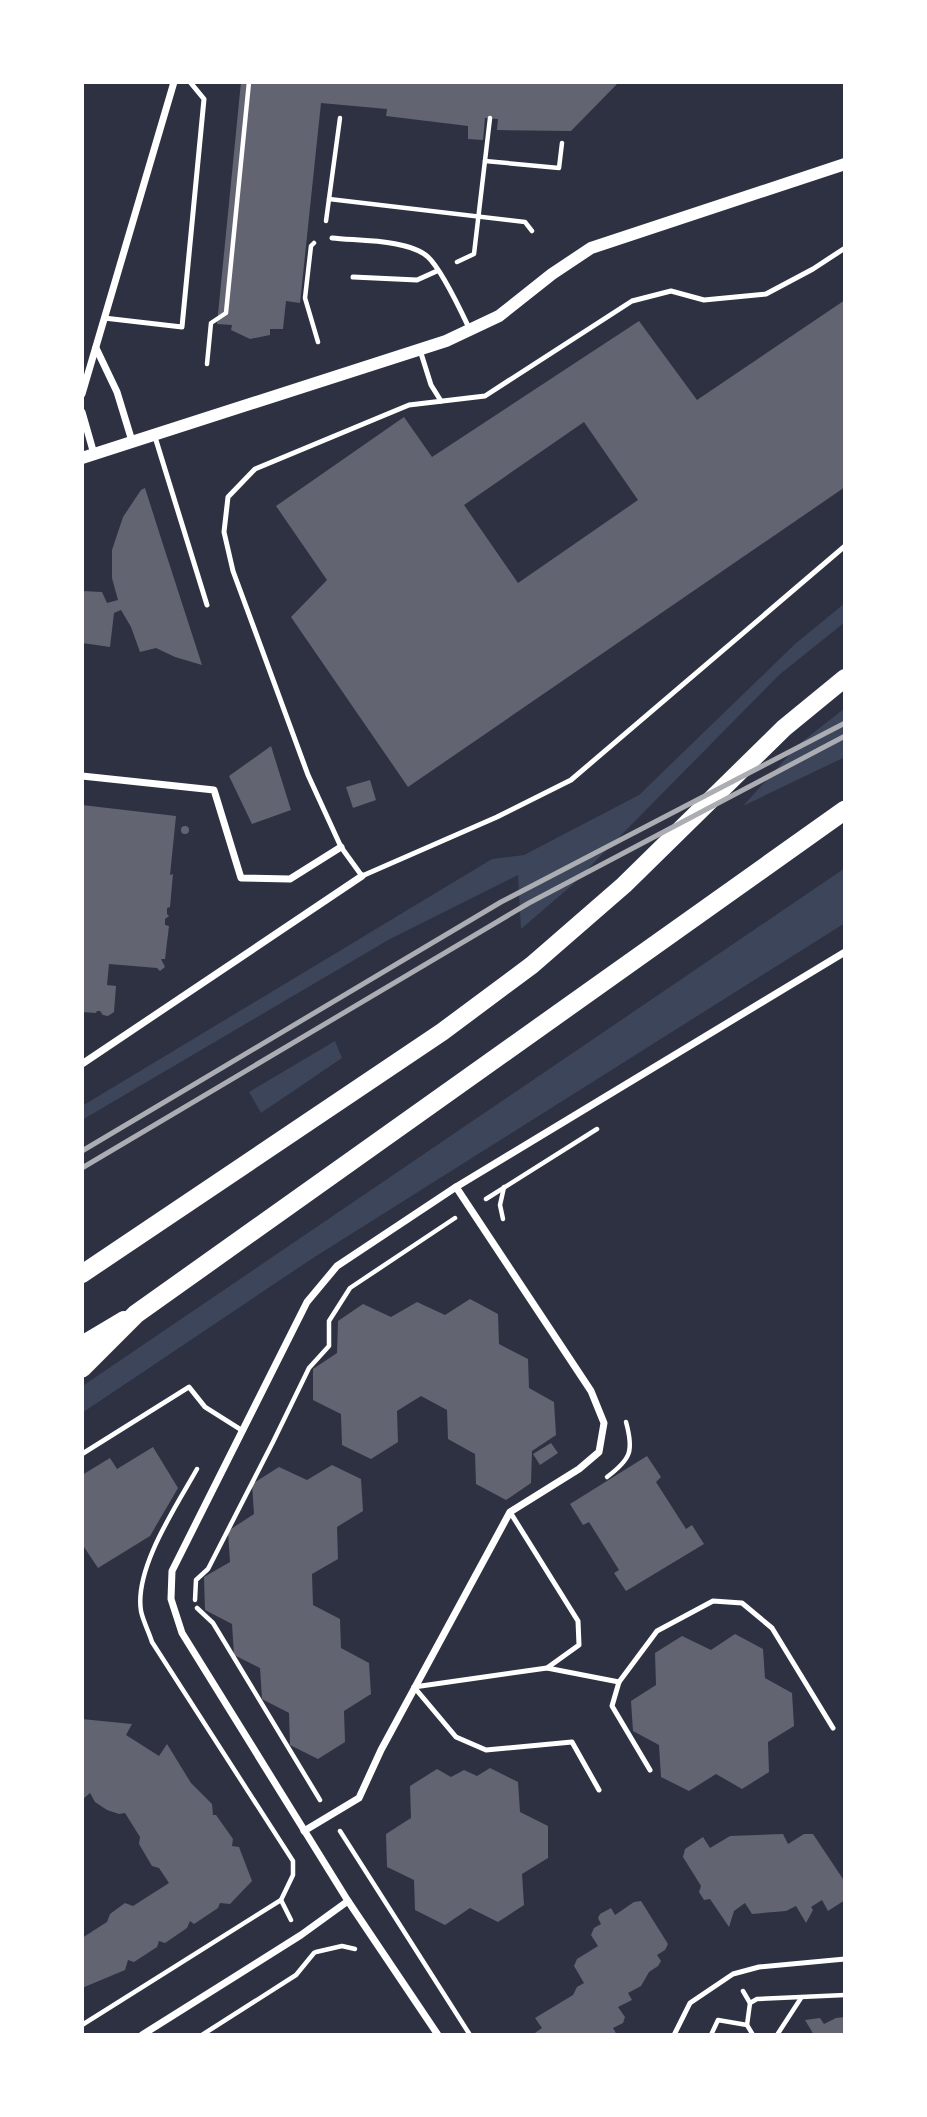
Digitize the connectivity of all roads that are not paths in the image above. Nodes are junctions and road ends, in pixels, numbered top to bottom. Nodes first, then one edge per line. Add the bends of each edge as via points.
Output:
1 (174, 82) edge
2 (190, 82) edge
3 (845, 164) edge
4 (332, 239) dead end
5 (845, 248) edge
6 (437, 271) junction
7 (353, 277) dead end
8 (104, 318) junction
9 (470, 331) junction
10 (96, 348) junction
11 (420, 350) junction
12 (82, 394) edge
13 (441, 401) junction
14 (82, 412) edge
15 (154, 434) junction
16 (132, 441) junction
17 (88, 456) edge
18 (845, 546) edge
19 (207, 605) dead end
20 (845, 678) edge
21 (82, 776) edge
22 (845, 810) edge
23 (341, 847) junction
24 (362, 876) junction
25 (845, 952) edge
26 (82, 1064) edge
27 (456, 1187) junction
28 (85, 1272) edge
29 (136, 1314) junction
30 (82, 1345) edge
31 (82, 1368) edge
32 (243, 1431) junction
33 (82, 1454) edge
34 (510, 1512) junction
35 (547, 1668) junction
36 (619, 1682) junction
37 (414, 1688) junction
38 (833, 1728) dead end
39 (650, 1770) dead end
40 (599, 1790) dead end
41 (304, 1831) junction
42 (348, 1901) junction
43 (845, 1959) edge
44 (142, 2035) edge
45 (438, 2035) edge
46 (674, 2035) edge

1 - 8 street
2 - 8 lane via 204,99 182,327
3 - 9 street via 591,248 499,316
4 - 6 lane via 405,245 427,256
5 - 13 lane via 766,294 704,300 671,291 632,301 485,396
6 - 7 lane via 416,280
6 - 9 lane
8 - 10 street
9 - 11 street
10 - 12 street
10 - 16 street via 117,391
11 - 13 lane
11 - 15 street
13 - 23 lane via 410,405 255,469 228,497 223,532 233,571 308,775
14 - 17 street
15 - 16 street
15 - 19 lane
16 - 17 street
18 - 24 lane via 571,780
20 - 28 main road via 784,728 624,885 532,965 442,1032
21 - 23 street via 214,790 241,878 290,879
22 - 29 highway
23 - 24 lane
24 - 26 street
25 - 27 street
27 - 32 street via 337,1266 307,1303
27 - 34 street via 591,1391 604,1423 599,1452
29 - 30 main road
29 - 31 highway
32 - 33 lane via 205,1407 189,1387
32 - 41 street via 172,1570 171,1599 181,1633
34 - 35 lane via 578,1621 579,1644
34 - 37 street
35 - 36 lane
35 - 37 lane
36 - 38 lane via 657,1631 713,1601 742,1604 772,1628
36 - 39 lane via 612,1706
37 - 40 lane via 456,1737 486,1751 572,1742
37 - 41 street via 359,1798
41 - 42 street
42 - 44 street
42 - 45 street
43 - 46 lane via 733,1974 690,2003

